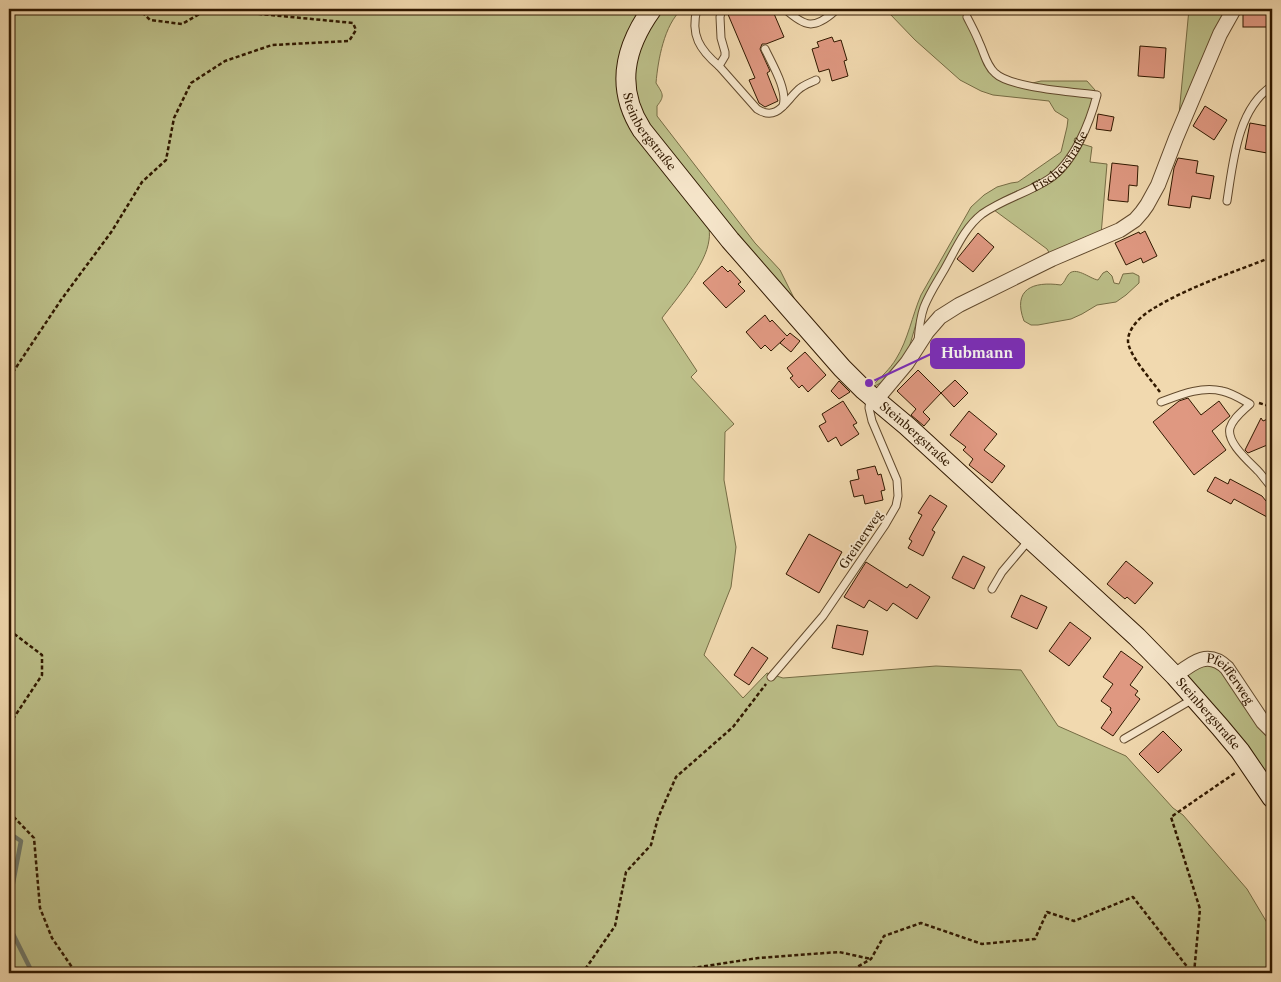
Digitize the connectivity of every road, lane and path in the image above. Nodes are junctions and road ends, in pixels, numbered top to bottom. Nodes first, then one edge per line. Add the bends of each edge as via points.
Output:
1 (139, 9) edge
2 (652, 9) edge
3 (697, 9) edge
4 (722, 9) edge
5 (785, 9) edge
6 (1234, 9) edge
7 (835, 11) dead end
8 (967, 17) dead end
9 (765, 49) dead end
10 (719, 66) junction
11 (816, 80) dead end
12 (1272, 86) edge
13 (783, 106) junction
14 (1227, 201) dead end
15 (1272, 257) edge
16 (918, 346) junction
17 (9, 378) edge
18 (873, 398) junction
19 (1163, 401) joint
20 (1272, 488) edge
21 (1030, 539) junction
22 (992, 589) dead end
23 (9, 630) edge
24 (1175, 676) junction
25 (771, 677) joint
26 (1194, 698) junction
27 (9, 725) edge
28 (1272, 731) edge
29 (1124, 739) dead end
30 (1249, 763) junction
31 (1272, 798) edge
32 (9, 812) edge
33 (871, 959) junction
34 (76, 973) edge
35 (580, 973) edge
36 (679, 973) edge
37 (847, 973) edge
38 (1193, 973) edge

1 - 17 path via 150,20 182,24 208,9 353,23 356,30 349,41 272,45 225,61 191,83 174,118 166,160 142,182 112,231
2 - 18 street, Steinbergstraße via 635,39 626,67 625,87 637,122 730,240 842,368
3 - 10 lane via 697,39 707,56
4 - 10 lane via 720,17 725,56
5 - 7 lane via 796,19 811,24 825,20
6 - 16 street, Fischerstraße via 1220,34 1158,185 1135,220 949,311 933,324
8 - 16 lane, Fischerstraße via 985,58 1001,77 1024,85 1097,95 1078,145 1067,163 1049,179 989,209 965,233 924,307
9 - 13 lane via 782,85
10 - 13 lane via 761,112 770,114
11 - 13 lane via 799,89
12 - 14 lane via 1259,97 1245,121 1238,140
15 - 19 path via 1155,308 1130,331 1130,350
16 - 18 street, Fischerstraße via 899,374
18 - 21 street, Steinbergstraße
18 - 25 lane, Greinerweg via 869,408 872,421 897,480 898,502 828,610
19 - 20 lane via 1190,392 1212,390 1227,392 1250,404 1233,422 1230,434 1234,445
21 - 22 lane
21 - 24 street, Steinbergstraße
23 - 27 path via 42,655 42,676
24 - 26 street, Steinbergstraße
24 - 28 street, Pfeifferweg via 1201,660 1220,662
25 - 35 path via 732,727 676,777 658,818 651,845 626,872 615,926
26 - 29 lane
26 - 30 street, Steinbergstraße
30 - 31 street, Steinbergstraße
30 - 38 path via 1171,817 1200,909
32 - 34 path via 34,838 40,908 52,938
33 - 36 path via 839,952 758,958
33 - 37 path
33 - 38 path via 884,936 921,923 982,944 1034,939 1047,912 1074,921 1133,897

